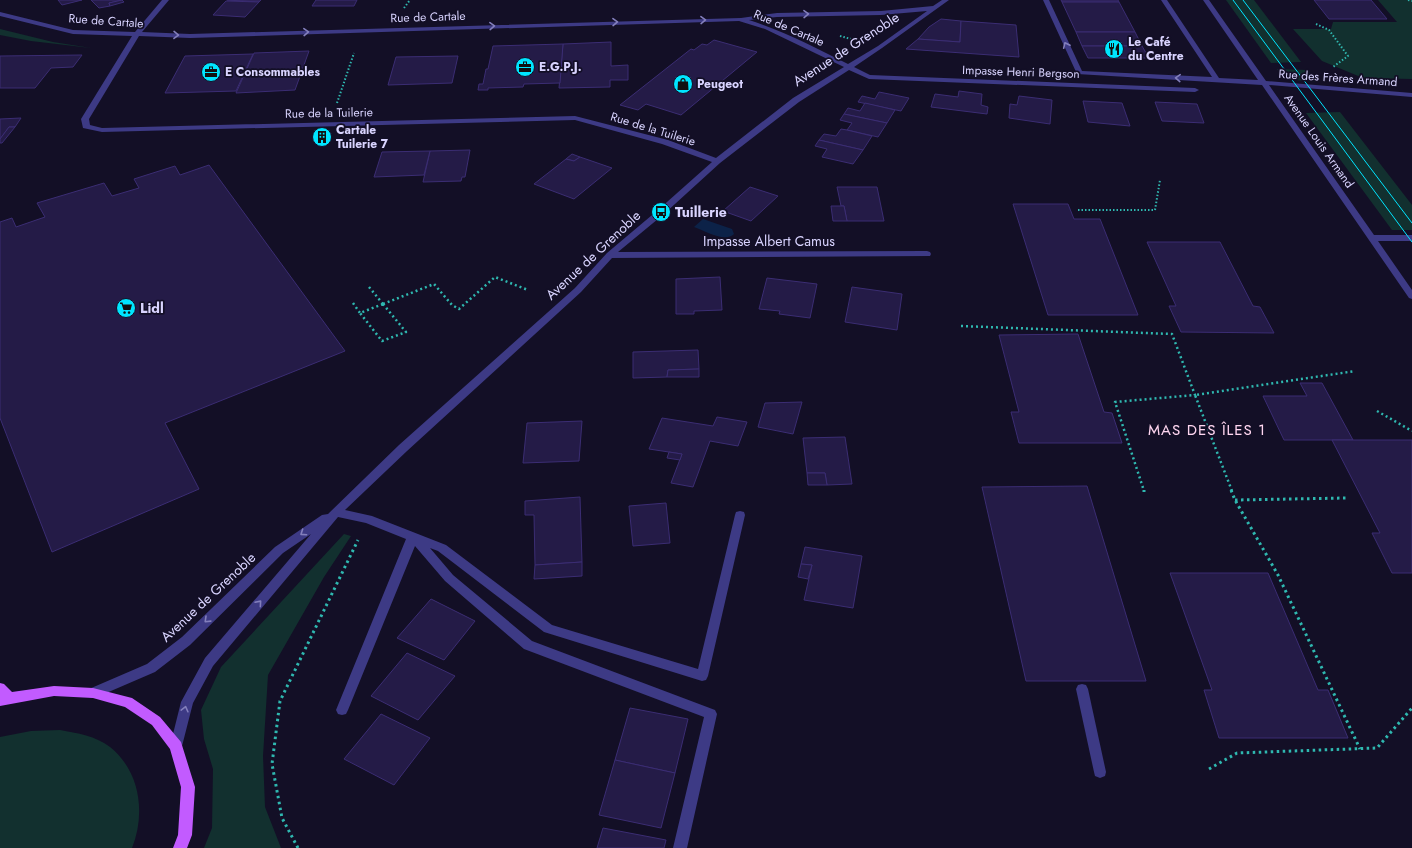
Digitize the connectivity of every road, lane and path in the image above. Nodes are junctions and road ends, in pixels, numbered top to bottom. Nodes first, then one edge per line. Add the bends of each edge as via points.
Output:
1 (166, 0) edge
2 (946, 0) edge
3 (1046, 0) edge
4 (1164, 0) edge
5 (1206, 0) edge
6 (1408, 0) edge
7 (1412, 1) edge
8 (935, 8) junction
9 (0, 14) edge
10 (739, 19) junction
11 (1316, 24) dead end
12 (137, 35) junction
13 (356, 46) dead end
14 (849, 67) junction
15 (1332, 67) dead end
16 (1216, 80) junction
17 (1263, 83) junction
18 (1195, 90) dead end
19 (1412, 95) edge
20 (336, 105) dead end
21 (717, 162) junction
22 (1160, 180) dead end
23 (1078, 210) dead end
24 (1372, 238) junction
25 (1412, 238) edge
26 (927, 254) dead end
27 (610, 255) junction
28 (369, 287) dead end
29 (528, 290) dead end
30 (1412, 296) edge
31 (352, 303) dead end
32 (383, 304) junction
33 (360, 313) junction
34 (961, 326) dead end
35 (1355, 371) dead end
36 (1195, 395) junction
37 (1377, 411) dead end
38 (1412, 431) edge
39 (1144, 492) dead end
40 (1346, 498) dead end
41 (1235, 500) junction
42 (336, 512) junction
43 (740, 514) dead end
44 (368, 519) junction
45 (413, 536) junction
46 (0, 688) edge
47 (1082, 689) dead end
48 (93, 693) junction
49 (5, 700) edge
50 (1412, 708) edge
51 (342, 710) dead end
52 (176, 746) junction
53 (1360, 749) junction
54 (1209, 769) dead end
55 (1100, 772) dead end
56 (180, 848) edge
57 (298, 848) edge
58 (680, 848) edge

1 - 12 street, Rue de la Tuilerie
2 - 8 street, Avenue de Grenoble
16 -> 3 street, Rue des Frères Armand via 1079,73
4 - 16 street
5 - 17 street, Avenue Louis Armand
6 - 7 path
10 -> 8 street
8 - 14 street, Avenue de Grenoble
9 - 12 street, Rue de Cartale via 73,32
12 -> 10 street, Rue de Cartale
10 - 14 street, Rue de Cartale via 786,36
11 - 15 path via 1330,30 1348,56
12 - 21 street, Rue de la Tuilerie via 84,119 86,126 102,130 575,118 665,142
13 - 20 path
14 - 18 street, Impasse Henri Bergson via 869,77
14 - 21 street, Avenue de Grenoble via 796,100
16 - 17 street, Rue des Frères Armand
17 - 19 street, Rue des Frères Armand
17 - 24 street, Avenue Louis Armand
21 - 27 street, Avenue de Grenoble
22 - 23 path via 1155,210
24 - 25 street
24 - 30 street, Avenue Louis Armand
26 - 27 street, Impasse Albert Camus
27 - 42 street, Avenue de Grenoble via 578,290
28 - 32 path
29 - 32 path via 495,277 459,308 452,305 434,284
31 - 33 path
32 - 33 path
32 - 33 path via 406,332 382,341
34 - 36 path via 1172,334
35 - 36 path
36 - 39 path via 1115,402
36 - 41 path
37 - 38 path
40 - 41 path
41 - 53 path via 1278,575
42 - 44 street
42 -> 48 street, Avenue de Grenoble via 279,550 186,641 151,668
52 -> 42 street, Avenue de Grenoble via 187,702 209,662
43 - 45 street via 702,676 548,629 442,548
44 - 45 street
44 - 57 path via 280,701 272,764 282,818
45 - 51 street
45 - 58 street via 449,578 528,645 711,714
46 - 49 main road
47 - 55 street
48 - 49 main road via 54,691
48 - 52 main road via 128,702 156,721
50 - 53 path via 1377,748
52 - 56 main road via 188,787 185,834
53 - 54 path via 1237,753

